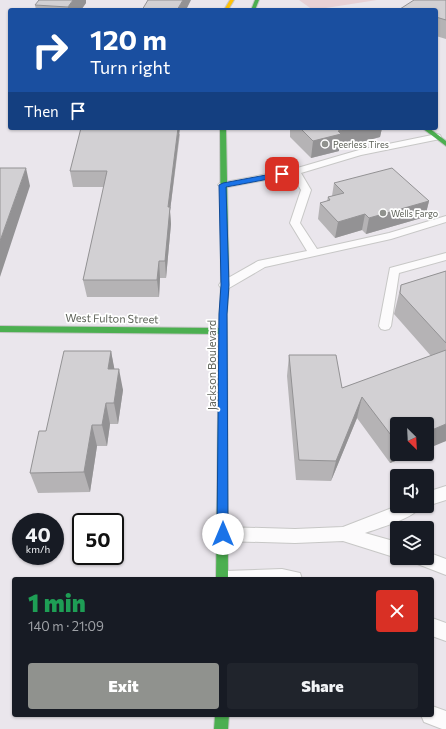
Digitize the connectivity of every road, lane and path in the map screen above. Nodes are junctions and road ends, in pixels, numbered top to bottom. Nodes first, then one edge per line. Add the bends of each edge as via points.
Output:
1 (222, 130) edge
2 (428, 130) edge
3 (437, 137) junction
4 (446, 144) edge
5 (295, 172) junction
6 (223, 185) junction
7 (446, 219) edge
8 (314, 253) junction
9 (446, 256) edge
10 (225, 285) junction
11 (385, 326) dead end
12 (0, 329) edge
13 (224, 331) junction
14 (446, 493) edge
15 (434, 497) edge
16 (398, 513) edge
17 (223, 534) junction
18 (343, 534) junction
19 (390, 548) edge
20 (434, 563) edge
21 (446, 567) edge
22 (223, 577) edge
23 (434, 628) edge
24 (446, 632) edge
25 (434, 716) edge
26 (222, 717) edge
27 (446, 721) edge
28 (222, 729) edge

1 - 6 main road, Jackson Boulevard
2 - 3 main road
3 - 4 main road
3 - 5 lane via 359,153
5 - 6 lane
5 - 8 lane via 306,190 295,223
6 - 10 main road, Jackson Boulevard
7 - 8 lane via 391,236
8 - 10 lane via 262,264
9 - 11 lane via 394,271
10 - 13 main road, Jackson Boulevard
12 - 13 main road, West Fulton Street
13 - 17 main road, Jackson Boulevard
14 - 15 lane
16 - 18 lane
17 - 18 lane
17 - 22 main road, Jackson Boulevard
18 - 19 lane
20 - 21 lane
23 - 24 lane
25 - 27 lane
26 - 28 main road

